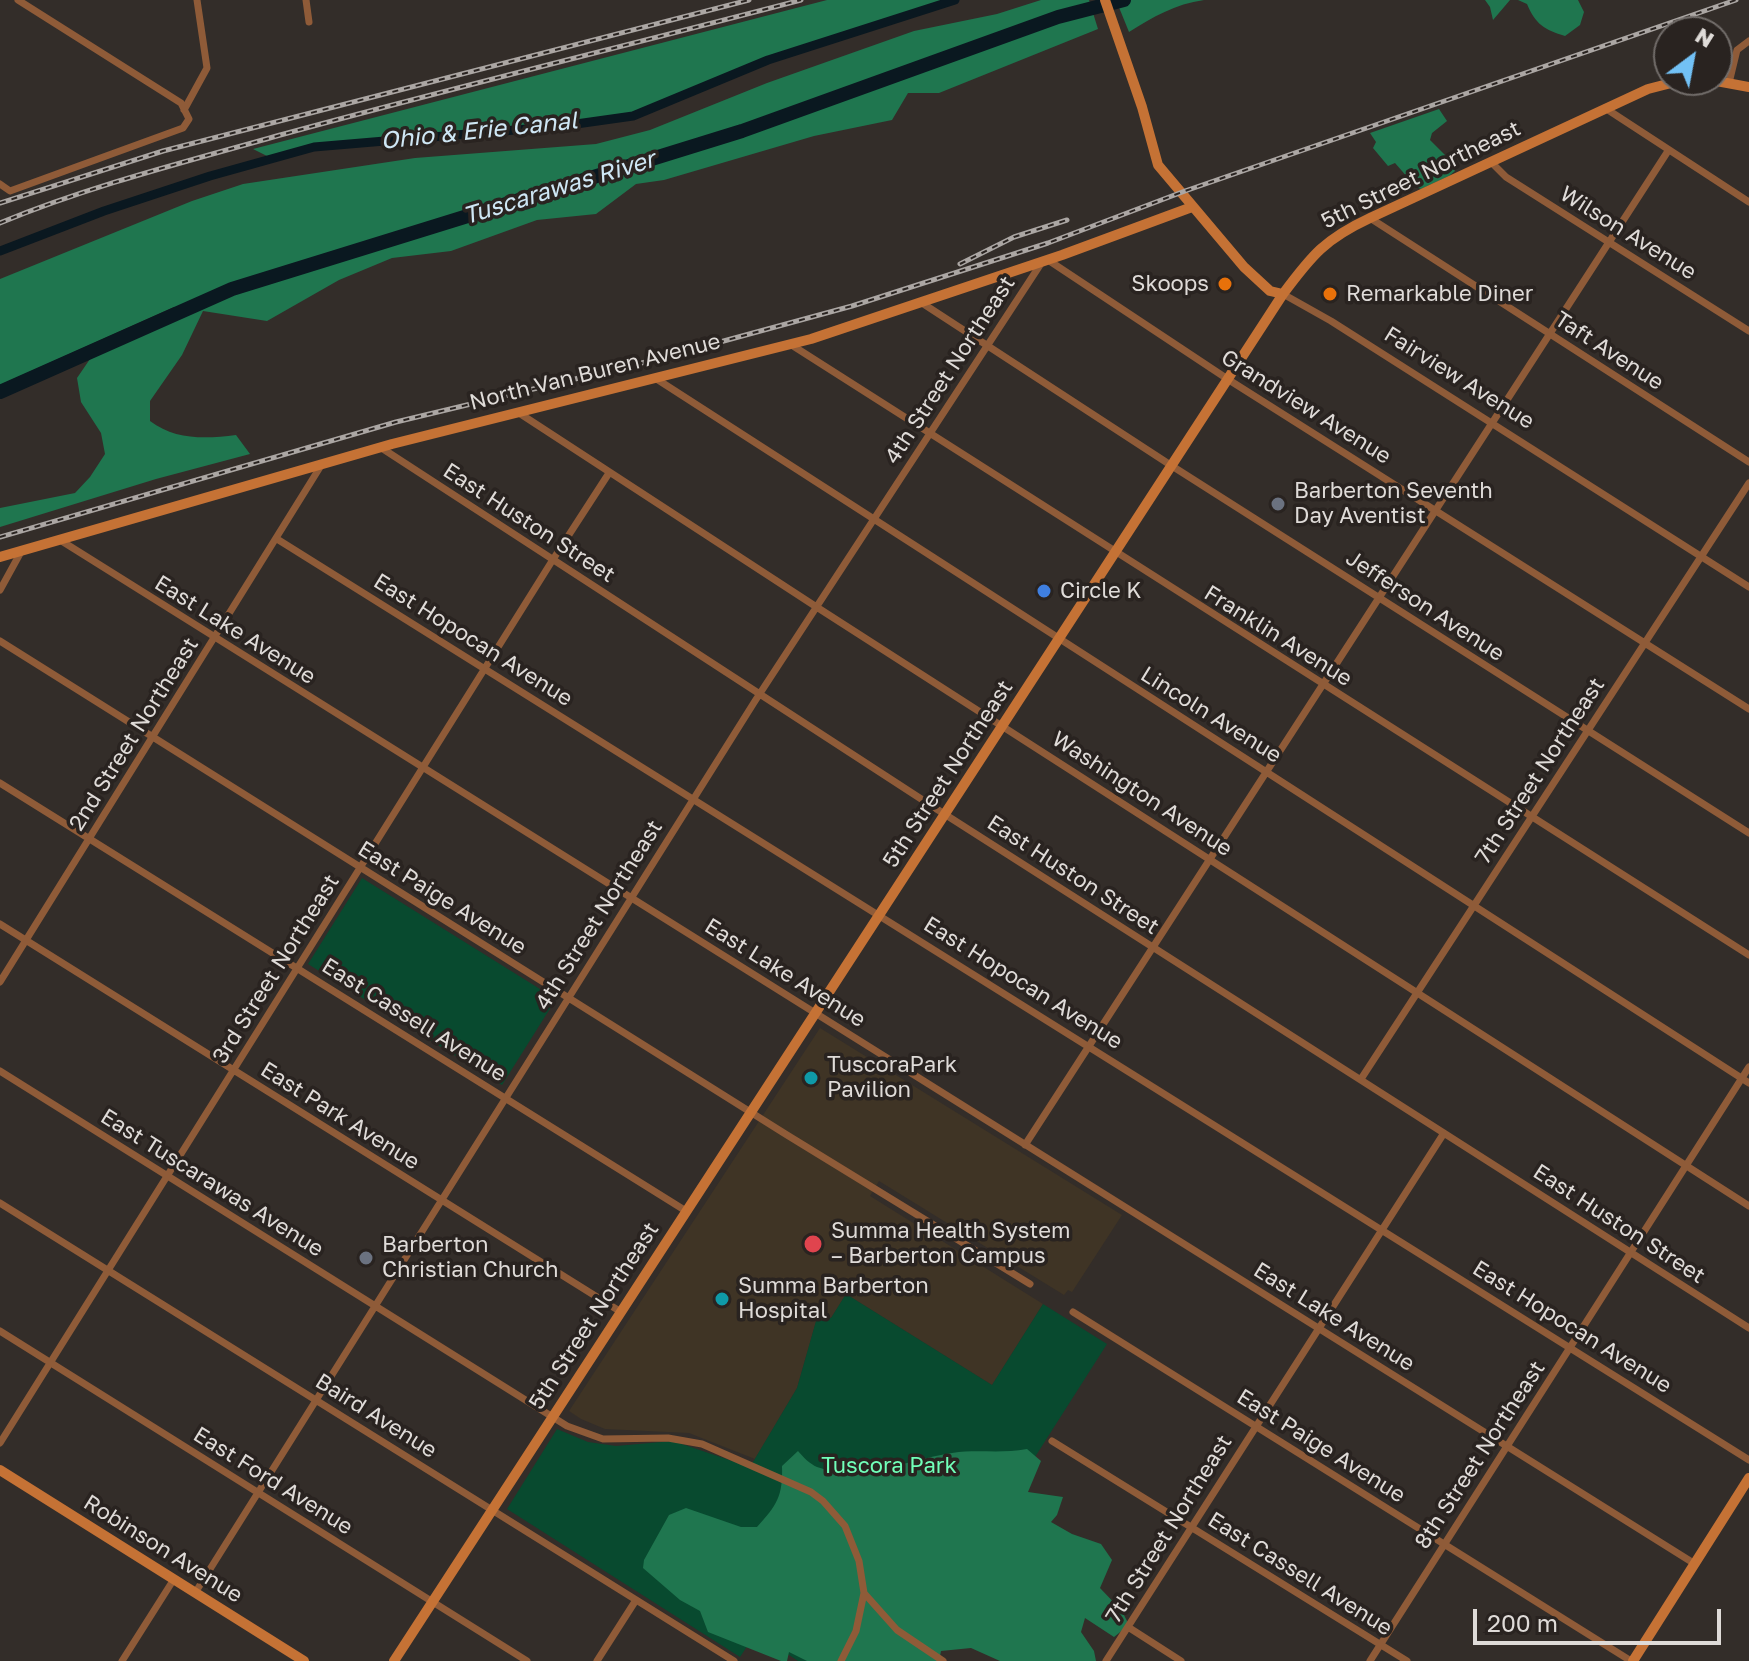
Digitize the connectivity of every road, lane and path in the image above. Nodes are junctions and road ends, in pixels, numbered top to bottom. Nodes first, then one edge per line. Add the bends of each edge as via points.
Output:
1 (18, 0) edge
2 (197, 0) edge
3 (306, 0) edge
4 (1105, 0) edge
5 (309, 22) dead end
6 (1749, 41) edge
7 (1733, 66) edge
8 (1653, 88) edge
9 (1605, 108) junction
10 (184, 110) junction
11 (1668, 151) junction
12 (1491, 162) junction
13 (0, 184) edge
14 (1749, 202) edge
15 (1192, 207) junction
16 (1370, 218) junction
17 (1609, 243) junction
18 (1045, 261) junction
19 (1283, 294) junction
20 (922, 303) junction
21 (1749, 331) edge
22 (1550, 335) junction
23 (790, 344) junction
24 (986, 345) junction
25 (654, 378) junction
26 (1229, 380) junction
27 (517, 411) junction
28 (1492, 423) junction
29 (930, 434) junction
30 (380, 447) junction
31 (1749, 462) edge
32 (322, 464) junction
33 (1172, 466) junction
34 (609, 473) junction
35 (1749, 483) edge
36 (1436, 510) junction
37 (873, 519) junction
38 (277, 539) junction
39 (60, 540) junction
40 (22, 550) junction
41 (1116, 553) junction
42 (1701, 556) junction
43 (0, 557) edge
44 (552, 561) junction
45 (1749, 587) edge
46 (0, 590) edge
47 (1380, 597) junction
48 (815, 606) junction
49 (214, 639) junction
50 (1059, 640) junction
51 (0, 641) edge
52 (1644, 644) junction
53 (486, 669) junction
54 (1323, 685) junction
55 (759, 694) junction
56 (1749, 709) edge
57 (1002, 727) junction
58 (1588, 731) junction
59 (152, 737) junction
60 (423, 768) junction
61 (1267, 772) junction
62 (0, 783) edge
63 (693, 798) junction
64 (946, 814) junction
65 (1531, 818) junction
66 (1749, 833) edge
67 (89, 838) junction
68 (1210, 859) junction
69 (360, 868) junction
70 (631, 898) junction
71 (1474, 906) junction
72 (880, 914) junction
73 (0, 924) edge
74 (26, 941) junction
75 (1153, 947) junction
76 (1749, 955) edge
77 (297, 968) junction
78 (0, 982) edge
79 (1418, 992) junction
80 (569, 999) junction
81 (816, 1014) junction
82 (1089, 1046) junction
83 (1749, 1067) edge
84 (0, 1071) edge
85 (234, 1071) junction
86 (1361, 1079) junction
87 (1746, 1080) edge
88 (506, 1099) junction
89 (752, 1112) junction
90 (1444, 1133) junction
91 (1025, 1145) junction
92 (1686, 1165) junction
93 (168, 1176) junction
94 (442, 1200) junction
95 (0, 1203) edge
96 (1749, 1206) edge
97 (686, 1211) junction
98 (1382, 1229) junction
99 (1630, 1253) junction
100 (108, 1270) junction
101 (1030, 1284) dead end
102 (375, 1306) junction
103 (621, 1312) junction
104 (1073, 1312) dead end
105 (1319, 1328) junction
106 (1749, 1328) edge
107 (0, 1331) edge
108 (1570, 1347) junction
109 (50, 1363) junction
110 (316, 1400) junction
111 (552, 1416) junction
112 (1255, 1426) junction
113 (1052, 1441) dead end
114 (0, 1443) edge
115 (1508, 1445) junction
116 (1749, 1460) edge
117 (0, 1470) edge
118 (1749, 1478) edge
119 (259, 1493) junction
120 (492, 1510) junction
121 (1191, 1527) junction
122 (1444, 1545) junction
123 (1695, 1564) junction
124 (174, 1579) junction
125 (195, 1593) junction
126 (864, 1593) junction
127 (636, 1600) junction
128 (433, 1601) junction
129 (1128, 1627) junction
130 (1380, 1645) junction
131 (122, 1661) edge
132 (304, 1661) edge
133 (394, 1661) edge
134 (527, 1661) edge
135 (597, 1661) edge
136 (734, 1661) edge
137 (841, 1661) edge
138 (943, 1661) edge
139 (1106, 1661) edge
140 (1181, 1661) edge
141 (1370, 1661) edge
142 (1407, 1661) edge
143 (1632, 1661) edge

1 - 10 street via 181,103
2 - 10 street via 207,68
3 - 5 street
4 - 15 main road, Fairview Avenue via 1158,165
6 - 7 street via 1737,50
8 - 9 main road, 5th Street Northeast
9 - 11 street
9 - 12 main road, 5th Street Northeast
10 - 13 street via 189,119 183,128 10,191
11 - 14 street
11 - 17 street
12 - 16 main road, 5th Street Northeast
12 - 17 street, Wilson Avenue
15 - 18 main road, North Van Buren Avenue
15 - 19 main road, Fairview Avenue via 1253,276 1270,291
16 - 19 main road, 5th Street Northeast via 1318,249
16 - 22 street, Taft Avenue
17 - 21 street, Wilson Avenue
17 - 22 street
18 - 20 main road, North Van Buren Avenue
18 - 24 street, 4th Street Northeast
18 - 26 street, Grandview Avenue
19 - 26 main road, 5th Street Northeast
19 - 28 street, Fairview Avenue
20 - 23 main road, North Van Buren Avenue
20 - 24 street, Jefferson Avenue
22 - 28 street
22 - 31 street, Taft Avenue
23 - 25 main road, North Van Buren Avenue
23 - 29 street, Franklin Avenue
24 - 29 street, 4th Street Northeast
24 - 33 street, Jefferson Avenue
25 - 27 main road, North Van Buren Avenue
25 - 37 street, Lincoln Avenue
26 - 33 main road, 5th Street Northeast
26 - 36 street, Grandview Avenue
27 - 30 main road, North Van Buren Avenue
27 - 34 street, Washington Avenue
28 - 36 street
28 - 42 street, Fairview Avenue
29 - 37 street, 4th Street Northeast
29 - 41 street, Franklin Avenue
30 - 32 main road, North Van Buren Avenue
30 - 44 street, East Huston Street
32 - 38 street, 2nd Street Northeast
32 - 39 main road, North Van Buren Avenue
33 - 41 main road, 5th Street Northeast
33 - 47 street, Jefferson Avenue
34 - 44 street, 3rd Street Northeast
34 - 48 street, Washington Avenue
35 - 42 street, 7th Street Northeast
36 - 47 street
36 - 52 street, Grandview Avenue
37 - 48 street, 4th Street Northeast
37 - 50 street, Lincoln Avenue
38 - 49 street, 2nd Street Northeast
38 - 53 street, East Hopocan Avenue
39 - 40 main road, North Van Buren Avenue
39 - 49 street, East Lake Avenue
40 - 43 main road, North Van Buren Avenue
40 - 46 street
41 - 50 main road, 5th Street Northeast
41 - 54 street, Franklin Avenue
42 - 45 street, Fairview Avenue
42 - 52 street, 7th Street Northeast
44 - 53 street, 3rd Street Northeast
44 - 55 street, East Huston Street
47 - 54 street
47 - 58 street, Jefferson Avenue
48 - 55 street, 4th Street Northeast
48 - 57 street, Washington Avenue
49 - 59 street, 2nd Street Northeast
49 - 60 street, East Lake Avenue
50 - 57 main road, 5th Street Northeast
50 - 61 street, Lincoln Avenue
51 - 59 street, East Paige Avenue
52 - 56 street, Grandview Avenue
52 - 58 street, 7th Street Northeast
53 - 60 street, 3rd Street Northeast
53 - 63 street, East Hopocan Avenue
54 - 61 street
54 - 65 street, Franklin Avenue
55 - 63 street, 4th Street Northeast
55 - 64 street, East Huston Street
57 - 64 main road, 5th Street Northeast
57 - 68 street, Washington Avenue
58 - 65 street, 7th Street Northeast
58 - 66 street, Jefferson Avenue
59 - 67 street, 2nd Street Northeast
59 - 69 street, East Paige Avenue
60 - 69 street, 3rd Street Northeast
60 - 70 street, East Lake Avenue
61 - 68 street
61 - 71 street, Lincoln Avenue
62 - 67 street, East Cassell Avenue
63 - 70 street, 4th Street Northeast
63 - 72 street, East Hopocan Avenue
64 - 72 main road, 5th Street Northeast
64 - 75 street, East Huston Street
65 - 71 street, 7th Street Northeast
65 - 76 street, Franklin Avenue
67 - 74 street, 2nd Street Northeast
67 - 77 street, East Cassell Avenue
68 - 75 street
68 - 79 street, Washington Avenue
69 - 77 street, 3rd Street Northeast
69 - 80 street, East Paige Avenue
70 - 80 street, 4th Street Northeast
70 - 81 street, East Lake Avenue
71 - 79 street, 7th Street Northeast
71 - 87 street, Lincoln Avenue
72 - 81 main road, 5th Street Northeast
72 - 82 street, East Hopocan Avenue
73 - 74 street, East Park Avenue
74 - 78 street, 2nd Street Northeast
74 - 85 street, East Park Avenue
75 - 82 street
75 - 86 street, East Huston Street
77 - 85 street, 3rd Street Northeast
77 - 88 street, East Cassell Avenue
79 - 86 street, 7th Street Northeast
79 - 92 street, Washington Avenue
80 - 88 street, 4th Street Northeast
80 - 89 street, East Paige Avenue
81 - 89 main road, 5th Street Northeast
81 - 91 street, East Lake Avenue
82 - 91 street
82 - 98 street, East Hopocan Avenue
83 - 87 street, 8th Street Northeast
84 - 93 street, East Tuscarawas Avenue
85 - 93 street, 3rd Street Northeast
85 - 94 street, East Park Avenue
86 - 90 street, East Huston Street
87 - 92 street, 8th Street Northeast
88 - 94 street, 4th Street Northeast
88 - 97 street, East Cassell Avenue
89 - 97 main road, 5th Street Northeast
89 - 101 street, East Paige Avenue
90 - 98 street, 7th Street Northeast
90 - 99 street, East Huston Street
91 - 105 street, East Lake Avenue
92 - 96 street, Washington Avenue
92 - 99 street, 8th Street Northeast
93 - 100 street, 3rd Street Northeast
93 - 102 street, East Tuscarawas Avenue
94 - 102 street, 4th Street Northeast
94 - 103 street, East Park Avenue
95 - 100 street, Baird Avenue
97 - 103 main road, 5th Street Northeast
98 - 105 street, 7th Street Northeast
98 - 108 street, East Hopocan Avenue
99 - 106 street, East Huston Street
99 - 108 street, 8th Street Northeast
100 - 109 street, 3rd Street Northeast
100 - 110 street, Baird Avenue
102 - 110 street, 4th Street Northeast
102 - 111 street, East Tuscarawas Avenue
103 - 111 main road, 5th Street Northeast
104 - 112 street, East Paige Avenue
105 - 112 street, 7th Street Northeast
105 - 115 street, East Lake Avenue
107 - 109 street, East Ford Avenue
108 - 115 street, 8th Street Northeast
108 - 116 street, East Hopocan Avenue
109 - 114 street, 3rd Street Northeast
109 - 119 street, East Ford Avenue
110 - 119 street, 4th Street Northeast
110 - 120 street, Baird Avenue
111 - 120 main road, 5th Street Northeast
111 - 126 street, East Tuscarawas Avenue via 603,1439 668,1438 702,1444 811,1492 845,1526
112 - 121 street, 7th Street Northeast
112 - 122 street, East Paige Avenue
113 - 121 street, East Cassell Avenue
115 - 122 street, 8th Street Northeast
115 - 123 street, East Lake Avenue
117 - 124 main road, Robinson Avenue
118 - 123 main road
119 - 125 street, 4th Street Northeast
119 - 128 street, East Ford Avenue
120 - 127 street, Baird Avenue
120 - 128 main road, 5th Street Northeast
121 - 129 street, 7th Street Northeast
121 - 130 street, East Cassell Avenue
122 - 130 street, 8th Street Northeast
122 - 143 street, East Paige Avenue
123 - 143 main road
124 - 125 main road, Robinson Avenue
124 - 131 street
125 - 132 main road, Robinson Avenue
126 - 137 street via 856,1631
126 - 138 street via 897,1630
127 - 135 street
127 - 136 street, Baird Avenue
128 - 133 main road, 5th Street Northeast
128 - 134 street, East Ford Avenue
129 - 139 street, 7th Street Northeast
129 - 140 street
130 - 141 street, 8th Street Northeast
130 - 142 street, East Cassell Avenue

